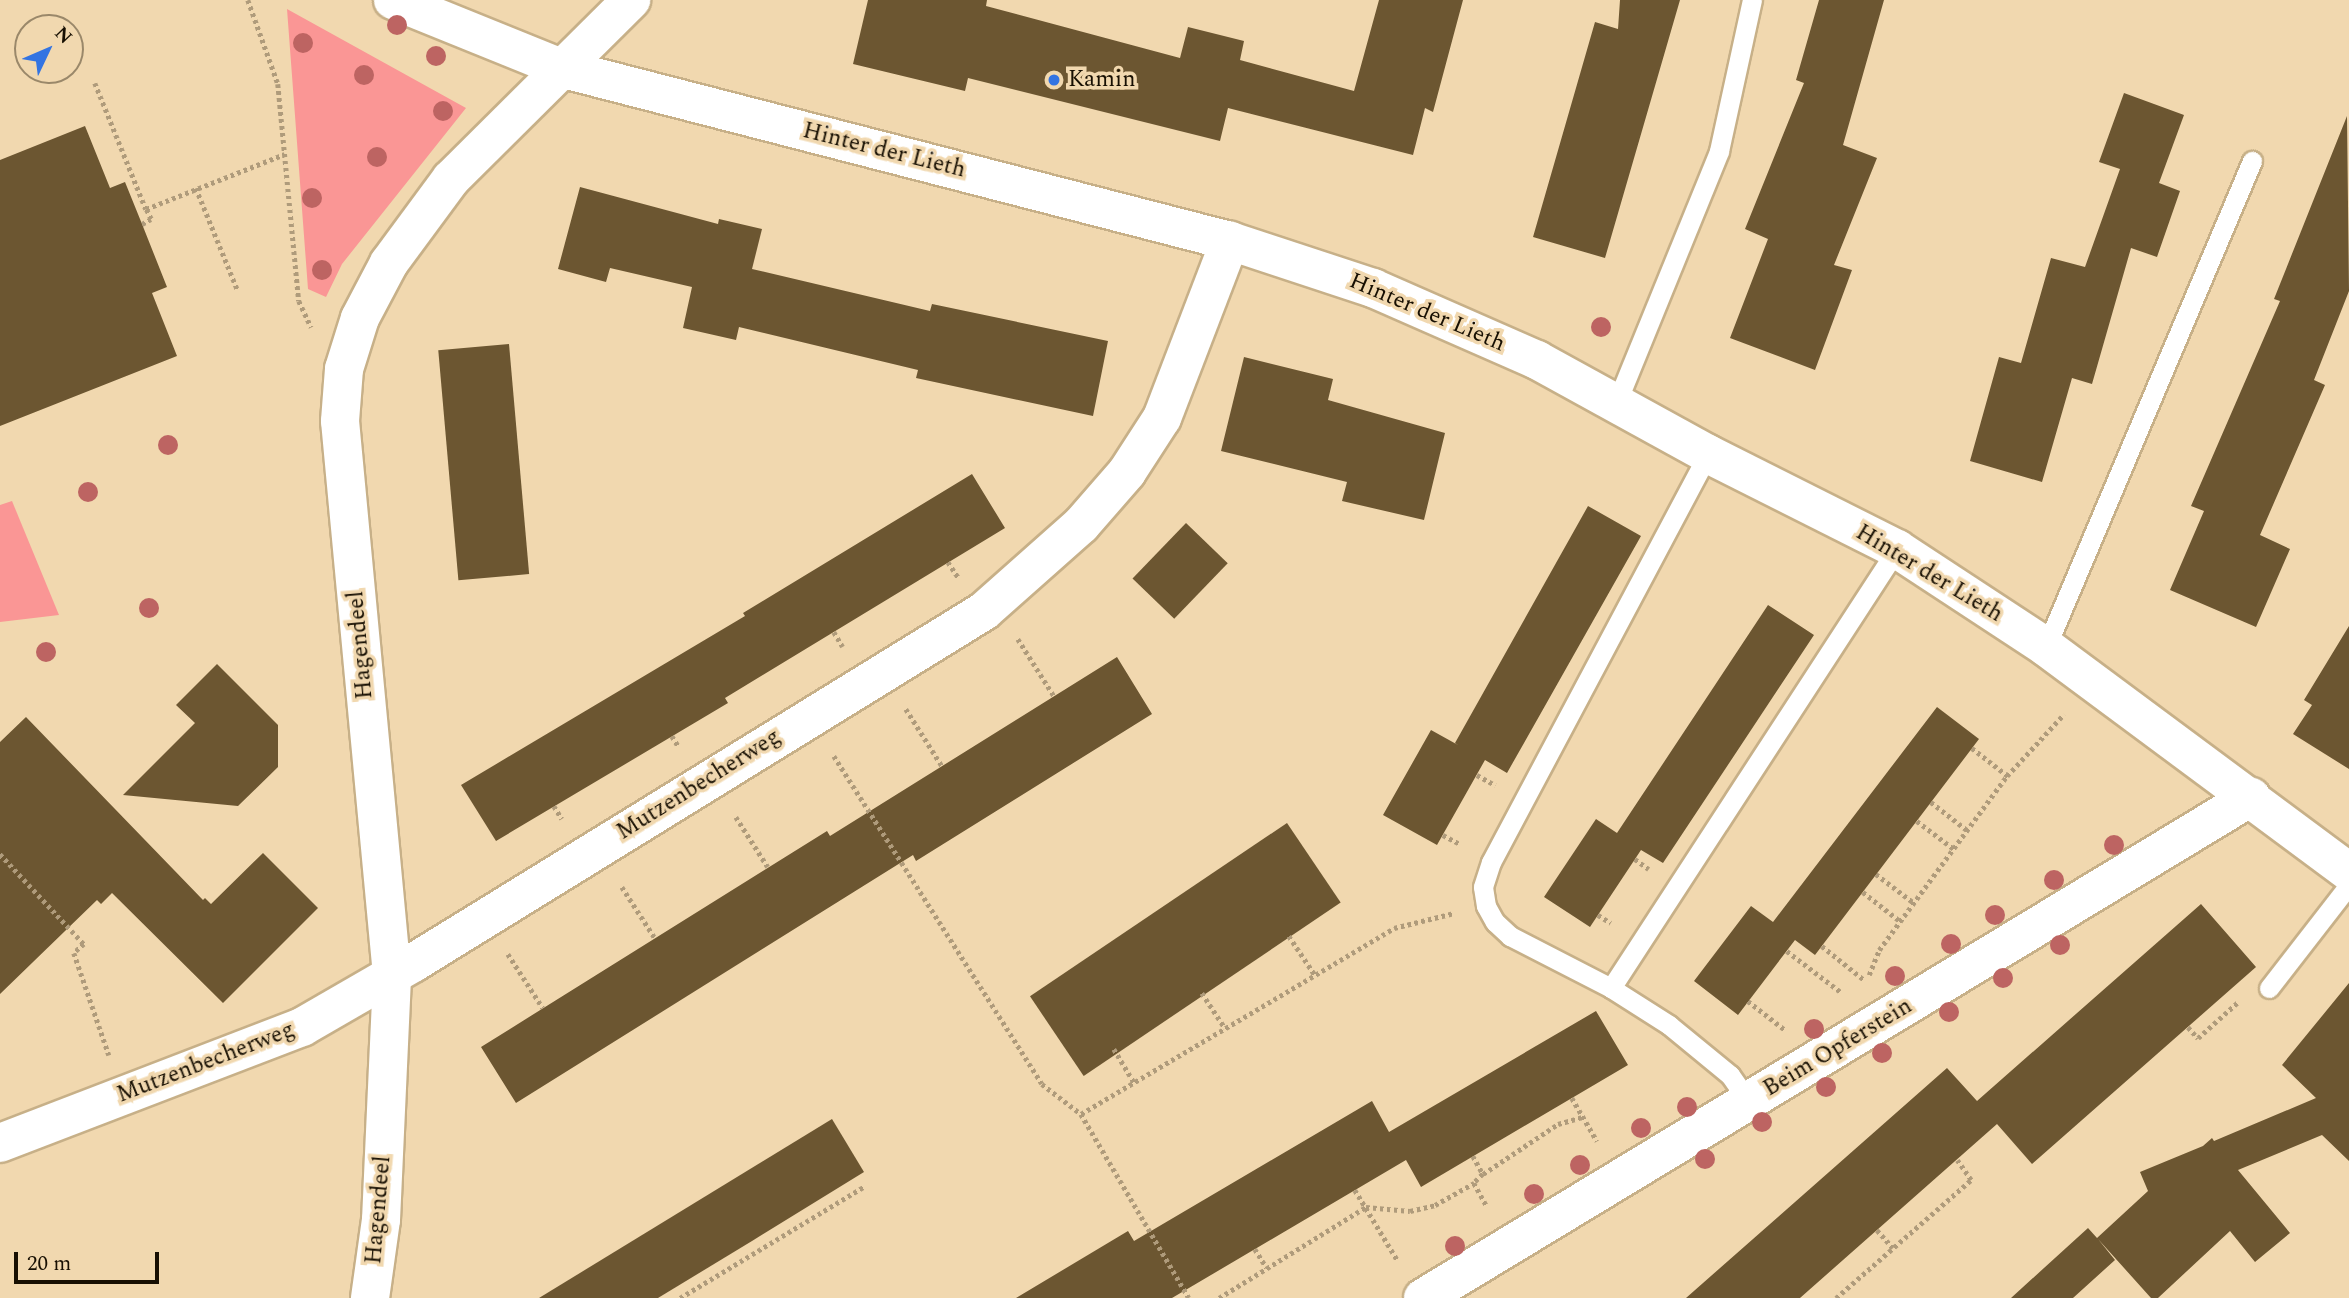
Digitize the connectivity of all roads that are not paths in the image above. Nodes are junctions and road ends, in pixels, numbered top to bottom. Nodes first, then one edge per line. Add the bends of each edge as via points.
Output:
1 (393, 0) edge
2 (631, 0) edge
3 (1752, 0) edge
4 (564, 69) junction
5 (2252, 162) dead end
6 (1230, 241) junction
7 (1616, 404) junction
8 (1709, 454) junction
9 (1897, 549) junction
10 (2046, 647) junction
11 (2251, 797) junction
12 (2349, 872) edge
13 (2349, 885) edge
14 (392, 975) junction
15 (1611, 988) junction
16 (2269, 988) road end
17 (1749, 1102) junction
18 (0, 1143) edge
19 (370, 1298) edge
20 (1423, 1298) edge

1 - 4 street, Hinter der Lieth
2 - 4 street, Hagendeel
3 - 7 lane via 1719,151
4 - 6 street, Hinter der Lieth
4 - 14 street, Hagendeel via 451,179 389,263 359,318 344,369 340,421
5 - 10 lane
6 - 7 street, Hinter der Lieth via 1373,288 1537,360
6 - 14 street, Mutzenbecherweg via 1162,418 1127,472 1081,525 995,603
7 - 8 street, Hinter der Lieth
8 - 9 street, Hinter der Lieth
8 - 15 lane via 1489,866 1483,887 1486,906 1510,936
9 - 10 street, Hinter der Lieth
9 - 15 lane
10 - 11 street, Hinter der Lieth
11 - 12 street, Hinter der Lieth
11 - 17 street, Beim Opferstein
13 - 16 lane
14 - 18 street, Mutzenbecherweg via 302,1027
14 - 19 street, Hagendeel via 381,1220
15 - 17 lane via 1707,1055 1730,1075
17 - 20 street, Beim Opferstein

